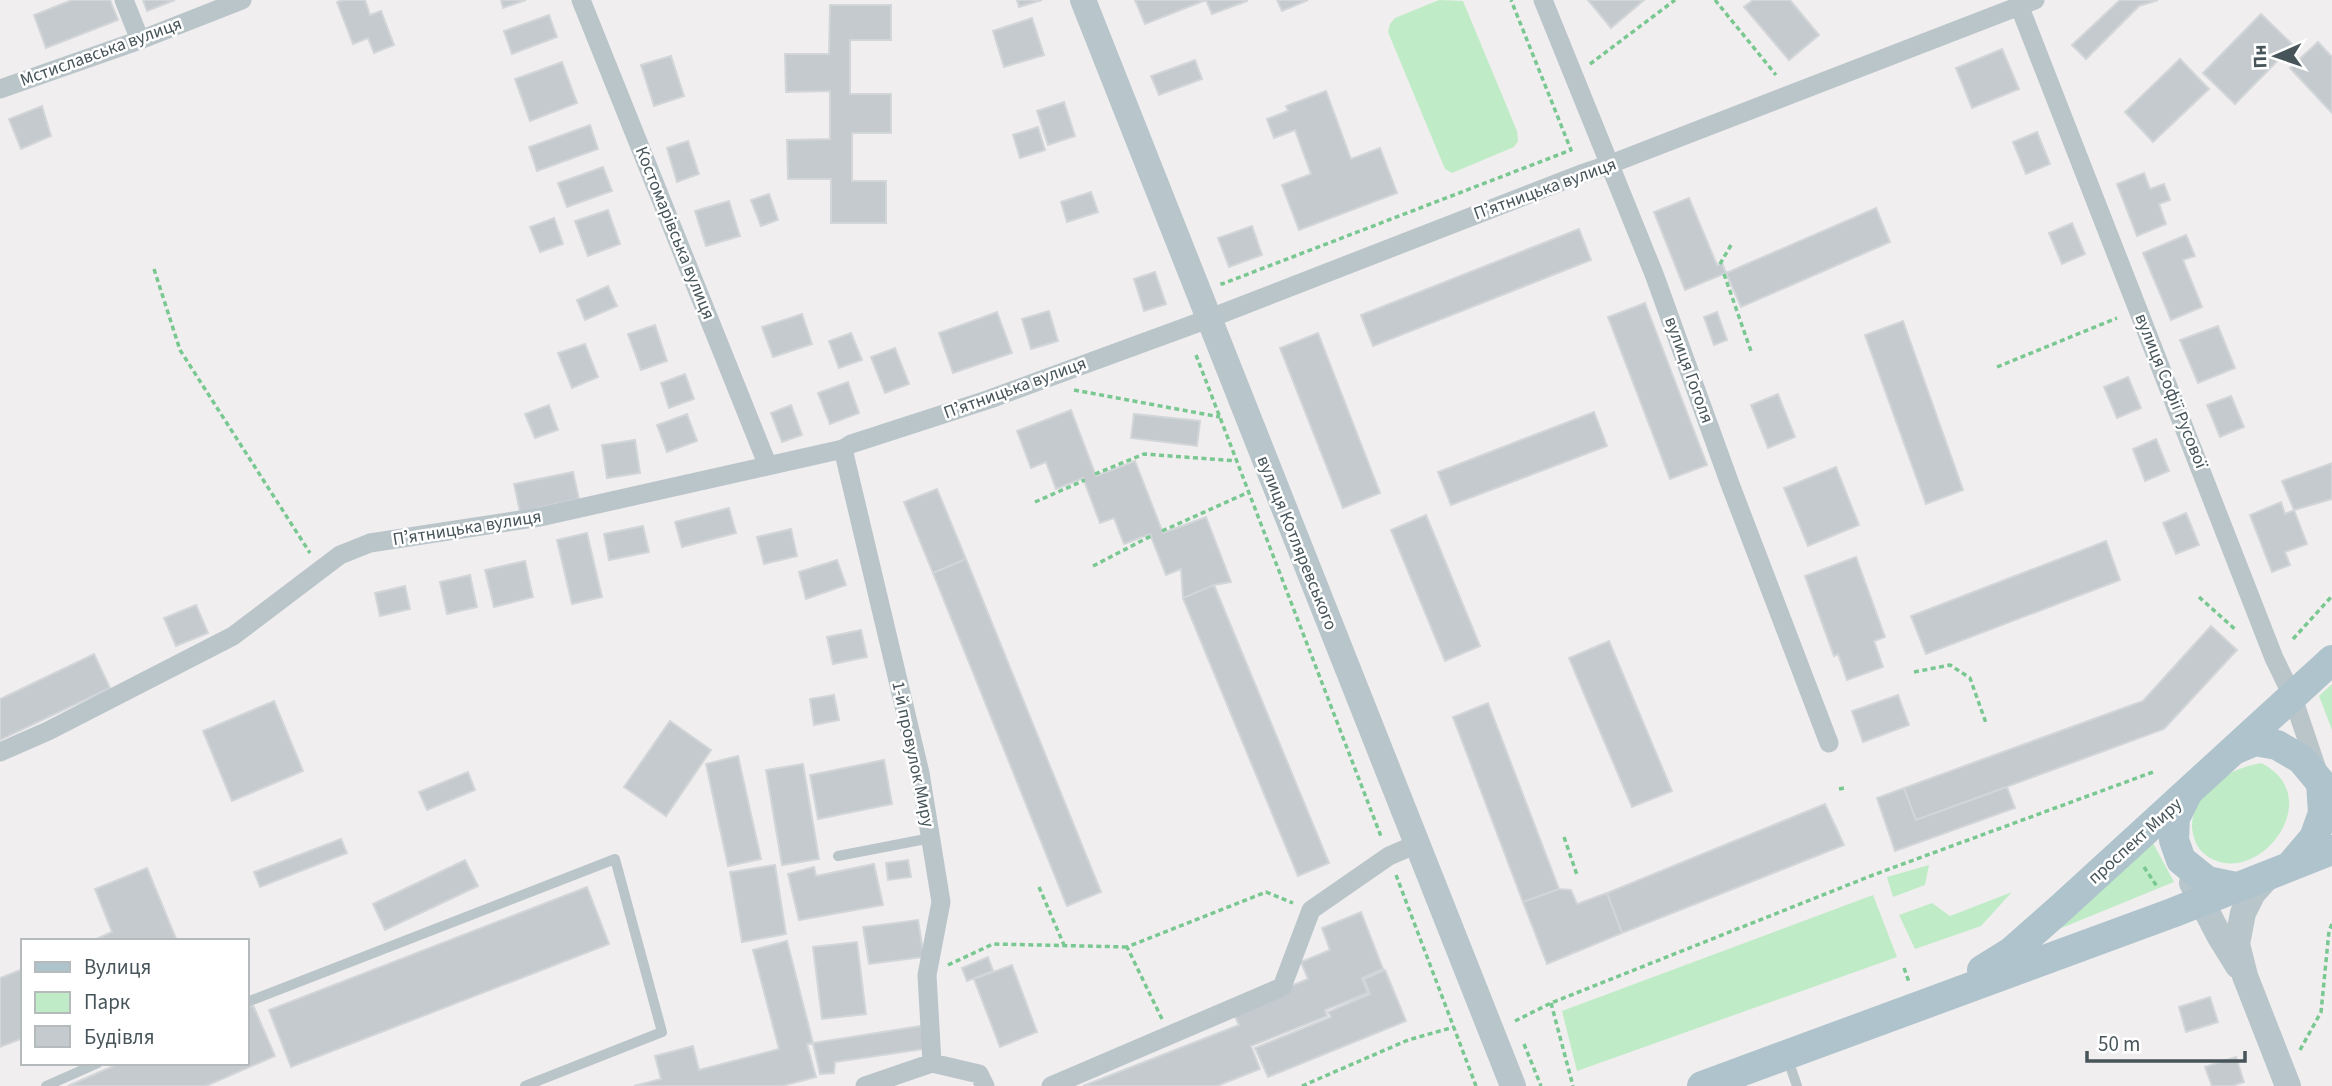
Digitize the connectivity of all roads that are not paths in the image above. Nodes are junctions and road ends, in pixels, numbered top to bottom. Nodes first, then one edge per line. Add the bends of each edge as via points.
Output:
1 (124, 0) edge
2 (242, 0) edge
3 (581, 0) edge
4 (1083, 0) edge
5 (1543, 0) edge
6 (2024, 2) edge
7 (140, 40) junction
8 (0, 89) edge
9 (1608, 165) junction
10 (1208, 320) junction
11 (843, 449) junction
12 (768, 466) junction
13 (2332, 660) edge
14 (2292, 695) junction
15 (1829, 743) dead end
16 (2234, 750) junction
17 (0, 752) edge
18 (2321, 783) junction
19 (2187, 794) junction
20 (931, 838) junction
21 (1417, 844) junction
22 (2332, 850) edge
23 (838, 856) dead end
24 (2181, 860) junction
25 (2281, 869) junction
26 (2236, 887) junction
27 (2200, 901) junction
28 (2245, 976) junction
29 (248, 1002) edge
30 (1925, 1004) junction
31 (1787, 1055) junction
32 (932, 1063) junction
33 (93, 1065) edge
34 (46, 1086) edge
35 (524, 1086) edge
36 (865, 1086) edge
37 (985, 1086) edge
38 (1051, 1086) edge
39 (1513, 1086) edge
40 (1702, 1086) edge
41 (1797, 1086) edge
42 (2288, 1086) edge

1 - 7 street
2 - 7 street, Мстиславська вулиця
3 - 12 street, Костомарівська вулиця
4 - 10 street, вулиця Котляревського
5 - 9 street, вулиця Гоголя
6 - 9 street, Пʼятницька вулиця
6 - 14 street, вулиця Софії Русової
7 - 8 street, Мстиславська вулиця
9 - 10 street, Пʼятницька вулиця
9 - 15 street, вулиця Гоголя via 1654,274
10 - 11 street, Пʼятницька вулиця
10 - 21 street, вулиця Котляревського
11 - 12 street, Пʼятницька вулиця
11 - 20 street, 1-й провулок Миру via 920,773
12 - 17 street, Пʼятницька вулиця via 540,517 370,543 340,555 233,636
13 - 14 main road, проспект Миру
14 - 16 main road, проспект Миру
14 - 18 street, вулиця Софії Русової
16 - 18 main road via 2255,741 2277,745 2301,760
16 - 19 main road, проспект Миру
18 - 25 main road via 2323,813 2314,838
19 - 24 main road via 2175,818
19 - 30 main road, проспект Миру via 2011,952
20 - 23 lane
20 - 32 street, 1-й провулок Миру via 941,902 927,975
21 - 38 street via 1389,856 1311,910 1282,988
21 - 39 street, вулиця Котляревського
22 - 25 main road, проспект Миру
24 - 26 main road via 2207,881
24 - 27 street
25 - 26 main road, проспект Миру
25 - 28 street via 2253,893 2243,913 2236,944
26 - 27 main road, проспект Миру
27 - 28 street
27 - 30 main road, проспект Миру
28 - 42 street
29 - 35 lane via 615,859 662,1032
30 - 31 main road, проспект Миру
31 - 40 main road, проспект Миру
31 - 41 lane
32 - 36 street
32 - 37 street via 979,1074
33 - 34 lane

